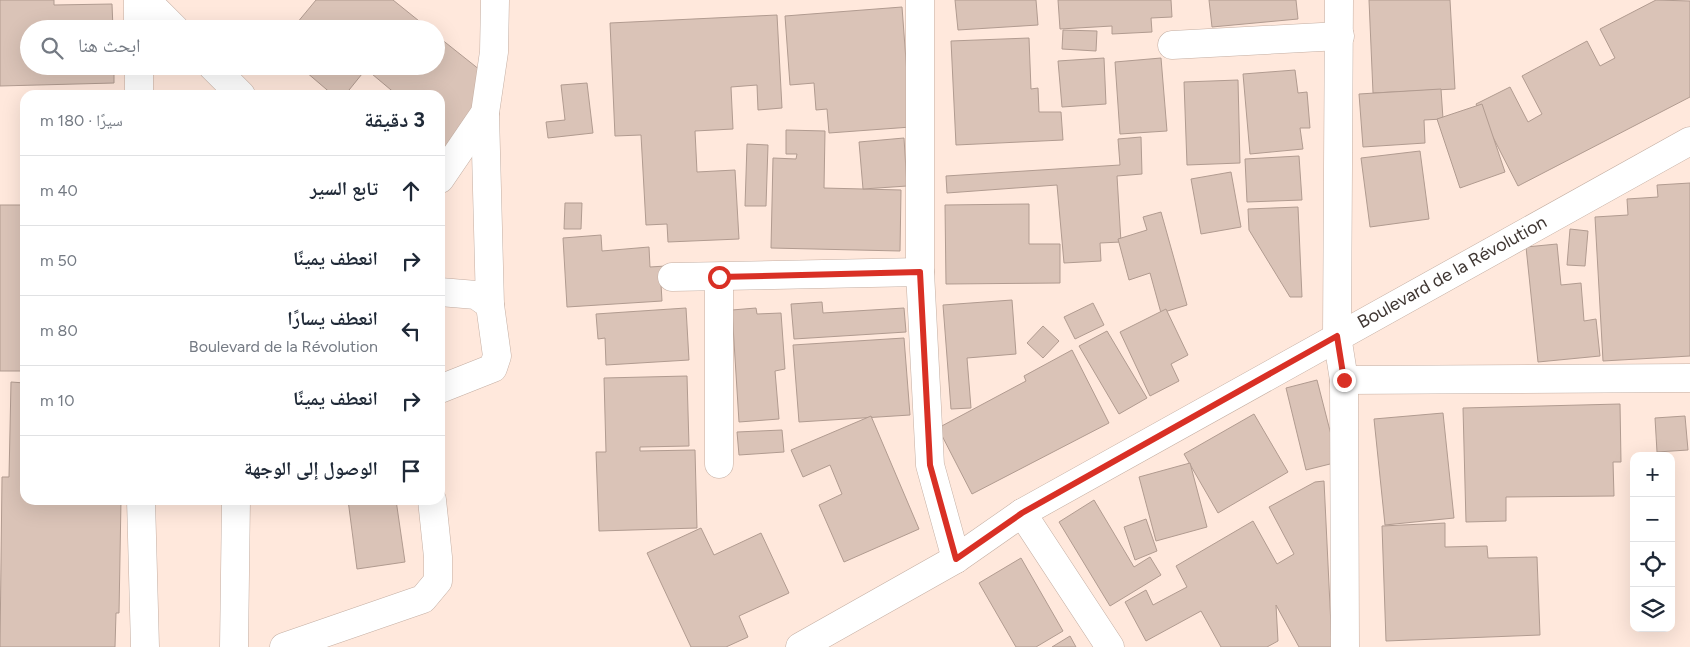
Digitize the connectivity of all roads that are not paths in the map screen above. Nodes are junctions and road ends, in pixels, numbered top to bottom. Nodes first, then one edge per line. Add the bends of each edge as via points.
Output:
1 (138, 0) edge
2 (146, 0) edge
3 (495, 0) edge
4 (920, 0) edge
5 (1339, 0) edge
6 (138, 20) edge
7 (166, 20) edge
8 (1340, 36) junction
9 (1172, 45) dead end
10 (139, 75) edge
11 (221, 75) edge
12 (139, 90) edge
13 (236, 90) edge
14 (485, 113) junction
15 (1690, 141) edge
16 (445, 172) edge
17 (920, 272) junction
18 (672, 277) dead end
19 (719, 277) junction
20 (445, 292) edge
21 (490, 305) junction
22 (1337, 336) junction
23 (1690, 378) edge
24 (1344, 380) junction
25 (445, 387) edge
26 (719, 464) dead end
27 (141, 505) edge
28 (236, 505) edge
29 (432, 505) edge
30 (1022, 513) junction
31 (956, 559) junction
32 (146, 647) edge
33 (234, 647) edge
34 (284, 647) edge
35 (800, 647) edge
36 (1110, 647) edge
37 (1345, 647) edge

1 - 6 street
2 - 7 street
3 - 14 street via 494,52
4 - 17 street
5 - 8 street
8 - 9 street
8 - 22 street
10 - 12 street
11 - 13 street
14 - 16 street
14 - 21 street
15 - 22 street, Boulevard de la Révolution
17 - 19 street
17 - 31 street via 930,465
18 - 19 street
19 - 26 street
20 - 21 street via 476,295
21 - 25 street via 497,356 493,368
22 - 24 street
22 - 30 street, Boulevard de la Révolution
23 - 24 street
24 - 37 street
27 - 32 street
28 - 33 street
29 - 34 street via 438,581 422,599
30 - 31 street, Boulevard de la Révolution
30 - 36 street
31 - 35 street, Boulevard de la Révolution

